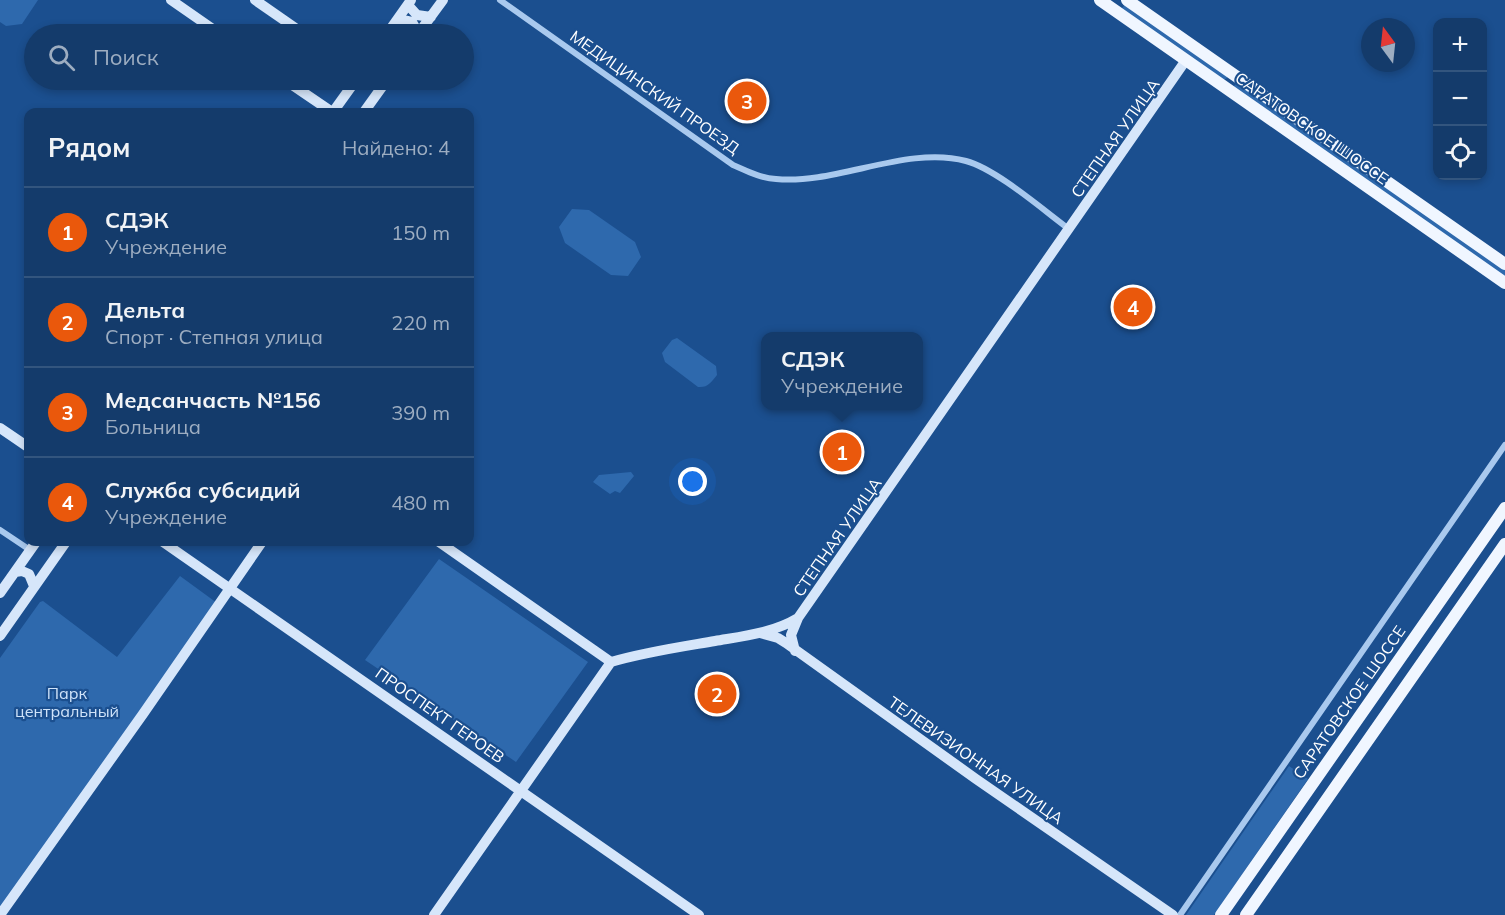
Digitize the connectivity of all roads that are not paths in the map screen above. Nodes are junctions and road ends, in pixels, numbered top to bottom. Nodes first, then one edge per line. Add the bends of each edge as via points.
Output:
1 (171, 0) edge
2 (255, 0) edge
3 (443, 0) edge
4 (500, 0) edge
5 (1100, 0) edge
6 (1127, 0) edge
7 (410, 2) edge
8 (1117, 5) edge
9 (431, 17) junction
10 (398, 20) junction
11 (206, 24) edge
12 (290, 24) edge
13 (395, 24) edge
14 (414, 24) edge
15 (426, 24) edge
16 (1186, 60) junction
17 (1235, 74) junction
18 (1225, 88) junction
19 (300, 90) edge
20 (349, 90) edge
21 (380, 90) edge
22 (327, 108) edge
23 (336, 108) edge
24 (367, 108) edge
25 (1070, 229) junction
26 (1505, 264) edge
27 (1505, 283) edge
28 (0, 428) edge
29 (24, 444) edge
30 (1505, 445) edge
31 (1505, 508) edge
32 (0, 530) edge
33 (24, 542) edge
34 (1505, 544) edge
35 (33, 546) edge
36 (63, 546) edge
37 (169, 546) edge
38 (259, 546) edge
39 (446, 546) edge
40 (15, 572) junction
41 (34, 586) junction
42 (230, 588) junction
43 (0, 593) edge
44 (798, 618) junction
45 (759, 633) junction
46 (0, 636) edge
47 (795, 651) junction
48 (611, 662) junction
49 (521, 790) junction
50 (0, 915) edge
51 (434, 915) edge
52 (699, 915) edge
53 (1173, 915) edge
54 (1180, 915) edge
55 (1221, 915) edge
56 (1246, 915) edge

1 - 11 street
2 - 12 street
3 - 9 street
4 - 25 street, МЕДИЦИНСКИЙ ПРОЕЗД via 733,165 756,175 789,180 928,158 954,158 986,169
5 - 8 main road, САРАТОВСКОЕ ШОССЕ
6 - 17 main road, САРАТОВСКОЕ ШОССЕ
7 - 9 street via 417,15
7 - 10 street
8 - 16 main road, САРАТОВСКОЕ ШОССЕ
9 - 15 street
10 - 13 street
10 - 14 street
16 - 18 main road, САРАТОВСКОЕ ШОССЕ
16 - 25 street, СТЕПНАЯ УЛИЦА
17 - 18 main road
17 - 26 main road, САРАТОВСКОЕ ШОССЕ
18 - 27 main road, САРАТОВСКОЕ ШОССЕ
19 - 22 street
20 - 23 street
21 - 24 street
25 - 44 street, СТЕПНАЯ УЛИЦА
28 - 29 street
30 - 54 street
31 - 55 main road, САРАТОВСКОЕ ШОССЕ
32 - 33 street
34 - 56 main road
35 - 40 street
36 - 41 street
37 - 42 street, ПРОСПЕКТ ГЕРОЕВ
38 - 42 street
39 - 48 street
40 - 41 street via 30,574
40 - 43 street
41 - 46 street
42 - 49 street, ПРОСПЕКТ ГЕРОЕВ
42 - 50 street
44 - 45 street, СТЕПНАЯ УЛИЦА
44 - 47 street via 791,636
45 - 47 street, ТЕЛЕВИЗИОННАЯ УЛИЦА via 778,639
45 - 48 street, СТЕПНАЯ УЛИЦА
47 - 53 street, ТЕЛЕВИЗИОННАЯ УЛИЦА
48 - 49 street
49 - 51 street
49 - 52 street, ПРОСПЕКТ ГЕРОЕВ

